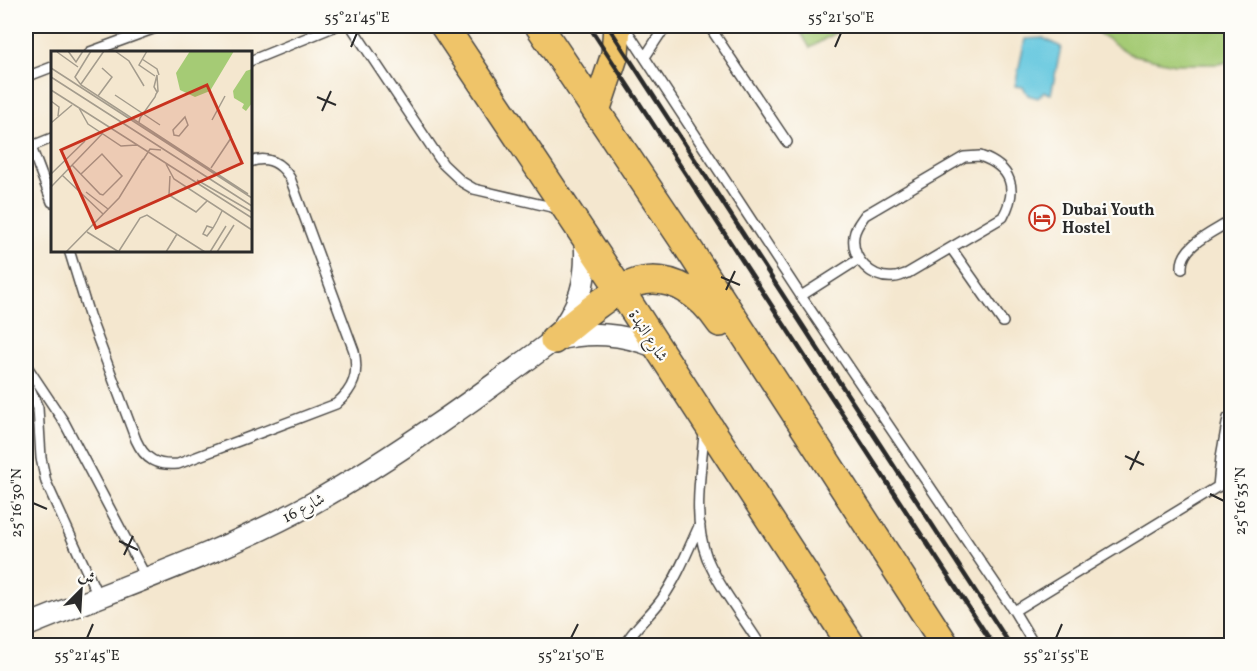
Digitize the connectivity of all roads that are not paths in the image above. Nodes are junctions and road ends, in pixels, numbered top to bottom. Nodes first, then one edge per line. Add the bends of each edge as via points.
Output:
1 (161, 26) edge
2 (336, 26) edge
3 (444, 26) edge
4 (539, 26) edge
5 (617, 26) edge
6 (624, 26) edge
7 (645, 26) edge
8 (663, 26) edge
9 (670, 26) edge
10 (709, 26) edge
11 (353, 27) edge
12 (109, 49) edge
13 (645, 57) junction
14 (252, 60) edge
15 (51, 67) edge
16 (26, 77) edge
17 (596, 111) junction
18 (51, 138) edge
19 (787, 142) dead end
20 (28, 148) edge
21 (252, 161) edge
22 (51, 200) edge
23 (566, 210) junction
24 (1232, 220) edge
25 (585, 239) junction
26 (951, 248) junction
27 (70, 252) edge
28 (859, 259) junction
29 (1182, 269) dead end
30 (621, 291) junction
31 (801, 296) junction
32 (1003, 322) dead end
33 (554, 340) junction
34 (656, 346) junction
35 (26, 365) edge
36 (26, 380) edge
37 (1228, 418) dead end
38 (705, 422) junction
39 (1232, 478) edge
40 (1218, 487) junction
41 (700, 524) junction
42 (146, 577) junction
43 (815, 590) junction
44 (98, 596) junction
45 (1014, 611) junction
46 (26, 626) edge
47 (624, 645) edge
48 (761, 645) edge
49 (852, 645) edge
50 (873, 645) edge
51 (946, 645) edge
52 (1035, 645) edge

1 - 12 lane
2 - 14 lane
3 - 23 main road, شارع النهدة
4 - 17 main road
5 - 17 main road via 615,54
6 - 13 lane
7 - 8 lane
9 - 13 lane
10 - 19 lane
11 - 23 lane via 442,164 462,183 487,193
13 - 31 lane
15 - 16 lane
17 - 51 main road
18 - 20 lane
20 - 22 lane
21 - 27 lane via 268,159 285,169 290,178 354,351 357,363 352,387 336,404 178,465 164,466 152,461 136,440
23 - 25 main road, شارع النهدة
24 - 29 lane via 1191,247 1184,254
25 - 30 main road, شارع النهدة
25 - 33 street, شارع 16 via 587,261 578,304
26 - 28 lane via 895,277 868,270
26 - 28 lane via 1003,217 1011,203 1012,187 1006,172 995,161 980,156 964,157 865,215 854,236
26 - 32 lane
28 - 31 lane
30 - 33 main road
30 - 34 main road, شارع النهدة
30 - 51 main road via 638,282 655,281 672,283 702,300 888,579
31 - 45 lane
33 - 34 street, شارع 16 via 605,334
33 - 42 street, شارع 16 via 417,437 313,502 212,551
34 - 38 main road, شارع النهدة
35 - 42 lane via 64,422
36 - 44 lane via 38,408 46,482
37 - 40 lane
38 - 41 lane
38 - 43 main road, شارع النهدة
39 - 40 lane
40 - 45 lane
41 - 47 lane via 663,598 634,628
41 - 48 lane via 715,575
42 - 44 street, شارع 16
43 - 49 main road, شارع النهدة
43 - 50 main road
44 - 46 street, شارع 16
45 - 52 lane

